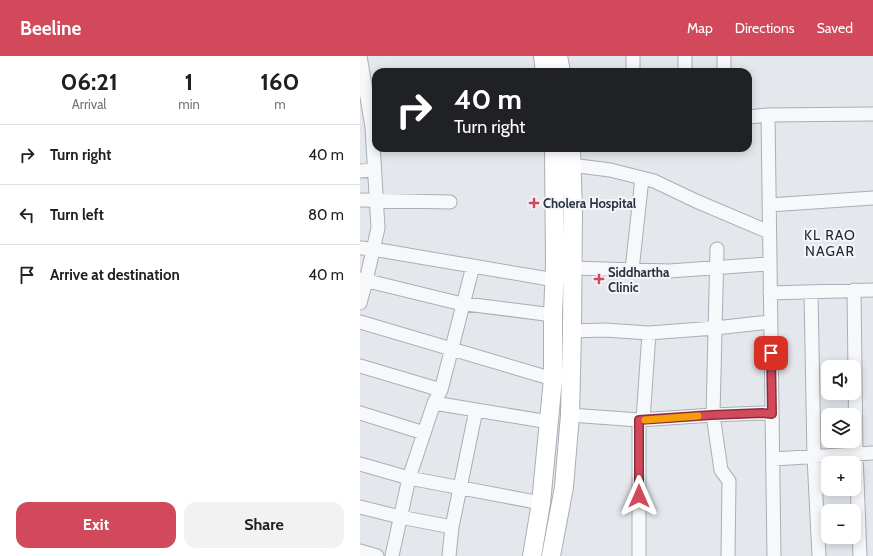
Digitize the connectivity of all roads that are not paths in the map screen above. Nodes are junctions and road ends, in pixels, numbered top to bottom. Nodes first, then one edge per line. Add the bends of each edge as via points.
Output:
1 (360, 56) edge
2 (543, 56) edge
3 (558, 56) edge
4 (633, 56) edge
5 (685, 56) edge
6 (724, 56) edge
7 (544, 68) edge
8 (560, 68) edge
9 (633, 68) edge
10 (685, 68) edge
11 (724, 68) edge
12 (367, 90) edge
13 (873, 114) edge
14 (768, 115) junction
15 (752, 117) edge
16 (369, 139) edge
17 (554, 152) edge
18 (571, 157) edge
19 (374, 170) junction
20 (360, 171) edge
21 (642, 178) junction
22 (873, 198) edge
23 (360, 200) edge
24 (376, 201) junction
25 (450, 202) dead end
26 (769, 205) junction
27 (769, 232) junction
28 (366, 248) edge
29 (717, 249) dead end
30 (769, 264) junction
31 (473, 266) junction
32 (573, 268) junction
33 (716, 268) junction
34 (632, 270) junction
35 (363, 280) edge
36 (555, 280) junction
37 (854, 290) junction
38 (873, 290) edge
39 (811, 292) junction
40 (770, 293) junction
41 (360, 303) edge
42 (463, 304) junction
43 (553, 315) junction
44 (360, 322) edge
45 (770, 322) junction
46 (715, 328) junction
47 (572, 331) junction
48 (648, 333) junction
49 (451, 348) junction
50 (360, 366) edge
51 (552, 378) junction
52 (441, 390) junction
53 (434, 403) junction
54 (476, 410) junction
55 (360, 413) edge
56 (772, 414) junction
57 (570, 415) junction
58 (712, 415) junction
59 (641, 420) junction
60 (549, 422) junction
61 (424, 433) junction
62 (873, 453) edge
63 (856, 454) junction
64 (814, 456) junction
65 (773, 459) junction
66 (360, 464) edge
67 (409, 478) junction
68 (460, 488) junction
69 (541, 503) junction
70 (360, 507) edge
71 (400, 517) junction
72 (452, 527) junction
73 (360, 552) edge
74 (377, 556) edge
75 (392, 556) edge
76 (449, 556) edge
77 (532, 556) edge
78 (551, 556) edge
79 (639, 556) edge
80 (728, 556) edge
81 (774, 556) edge
82 (819, 556) edge
83 (860, 556) edge

1 - 12 street
2 - 7 street
3 - 8 street
4 - 9 street
5 - 10 street
6 - 11 street
12 - 16 street via 372,127
13 - 14 street
14 - 15 street
14 - 26 street
16 - 19 street
17 - 36 street
18 - 21 street
18 - 32 street
19 - 20 street
19 - 24 street
21 - 27 street
21 - 34 street
22 - 26 street
23 - 24 street
24 - 25 street
24 - 28 street via 378,228
26 - 27 street
27 - 30 street
28 - 31 street
28 - 35 street
29 - 33 street
30 - 33 street
30 - 40 street
31 - 36 street
31 - 42 street
32 - 34 street
32 - 47 street
33 - 34 street
33 - 46 street
35 - 41 street
35 - 42 street
36 - 43 street
37 - 38 street
37 - 39 street
37 - 63 street
39 - 40 street
39 - 64 street
40 - 45 street
42 - 43 street
42 - 49 street
43 - 51 street
44 - 49 street
45 - 46 street
45 - 56 street
46 - 48 street
46 - 58 street
47 - 48 street
47 - 57 street
48 - 59 street
49 - 51 street
49 - 52 street
50 - 52 street
51 - 60 street
52 - 53 street
53 - 54 street
53 - 61 street
54 - 60 street
54 - 68 street
55 - 61 street
56 - 58 street
56 - 65 street
57 - 59 street
57 - 78 street via 564,487
58 - 59 street
58 - 80 street via 722,470 729,481
59 - 79 street
60 - 69 street
61 - 67 street
62 - 63 street
63 - 64 street
63 - 83 street
64 - 65 street
64 - 82 street
65 - 81 street
66 - 67 street
67 - 68 street
67 - 71 street
68 - 69 street
68 - 72 street
69 - 77 street
70 - 71 street
71 - 72 street
71 - 75 street
72 - 76 street
73 - 74 street

